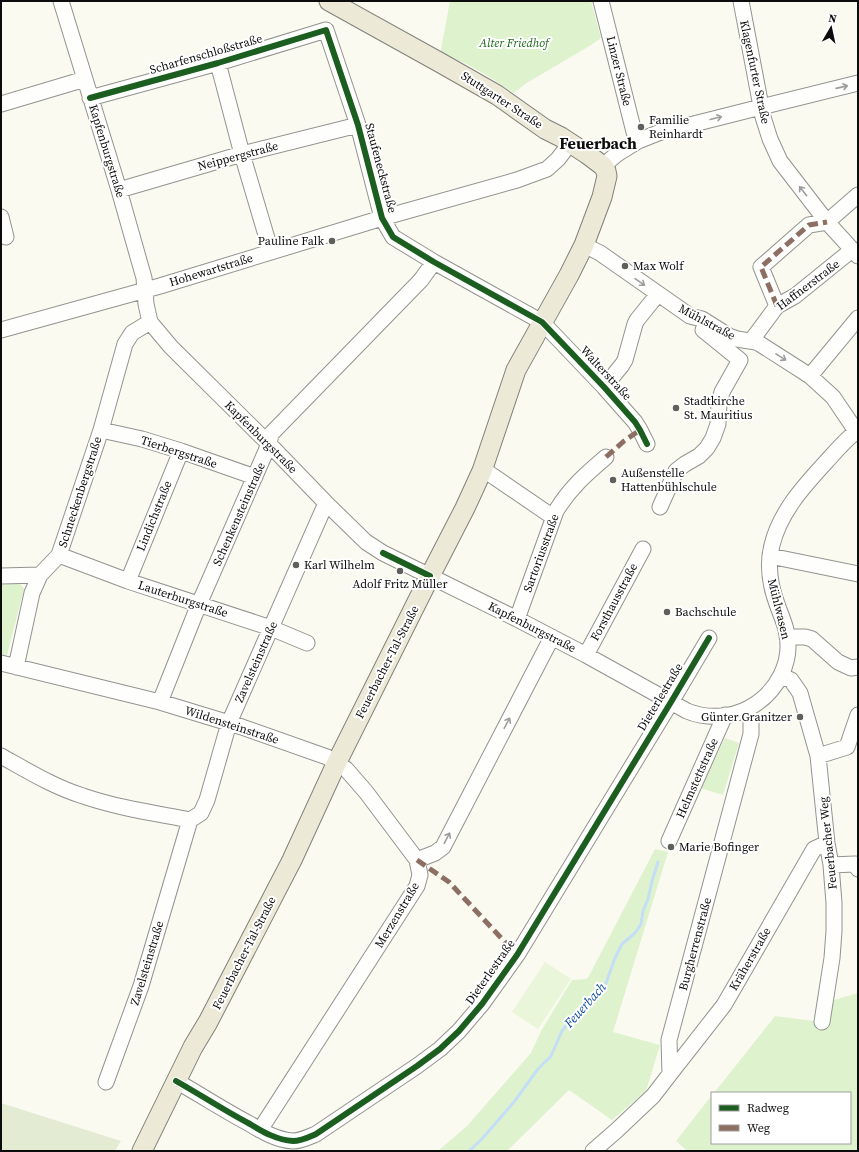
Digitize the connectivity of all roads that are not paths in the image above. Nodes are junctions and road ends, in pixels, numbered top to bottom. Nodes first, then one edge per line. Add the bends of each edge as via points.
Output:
1 (61, 1) edge
2 (329, 1) edge
3 (601, 1) edge
4 (741, 1) edge
5 (326, 30) joint
6 (218, 63) junction
7 (85, 79) junction
8 (858, 84) edge
9 (90, 98) junction
10 (1, 104) edge
11 (761, 106) junction
12 (358, 125) junction
13 (638, 141) junction
14 (571, 142) junction
15 (242, 154) junction
16 (603, 166) junction
17 (120, 190) junction
18 (858, 195) edge
19 (1, 217) edge
20 (382, 218) junction
21 (827, 222) junction
22 (6, 237) dead end
23 (584, 245) junction
24 (271, 252) junction
25 (855, 253) edge
26 (434, 262) junction
27 (145, 290) junction
28 (658, 294) junction
29 (777, 306) junction
30 (690, 316) junction
31 (858, 318) edge
32 (150, 322) junction
33 (542, 322) junction
34 (1, 330) edge
35 (751, 341) junction
36 (810, 376) junction
37 (604, 387) junction
38 (101, 430) junction
39 (858, 431) edge
40 (269, 444) junction
41 (647, 444) dead end
42 (181, 451) junction
43 (606, 457) dead end
44 (482, 471) junction
45 (256, 477) junction
46 (326, 503) junction
47 (660, 507) dead end
48 (553, 517) junction
49 (643, 549) dead end
50 (59, 555) junction
51 (770, 556) junction
52 (858, 574) edge
53 (40, 575) junction
54 (1, 576) edge
55 (430, 576) junction
56 (128, 581) junction
57 (199, 604) junction
58 (517, 619) junction
59 (271, 628) junction
60 (552, 637) junction
61 (787, 637) junction
62 (708, 638) dead end
63 (307, 644) dead end
64 (586, 655) junction
65 (1, 663) edge
66 (16, 667) junction
67 (858, 667) edge
68 (782, 676) junction
69 (160, 702) junction
70 (671, 702) junction
71 (747, 709) junction
72 (724, 715) junction
73 (858, 715) edge
74 (229, 723) junction
75 (1, 756) edge
76 (818, 756) junction
77 (337, 762) junction
78 (190, 820) junction
79 (669, 841) dead end
80 (827, 843) junction
81 (417, 860) junction
82 (830, 865) junction
83 (858, 869) edge
84 (822, 1022) dead end
85 (670, 1074) junction
86 (176, 1081) junction
87 (106, 1082) dead end
88 (260, 1130) junction
89 (142, 1151) edge
90 (593, 1151) edge

1 - 7 street, Kapfenburgstraße
2 - 14 main road, Stuttgarter Straße via 471,79 545,129
3 - 13 street, Linzer Straße
4 - 11 street, Klagenfurter Straße
5 - 6 street, Scharfenschloßstraße
5 - 12 street, Staufeneckstraße
6 - 9 street, Scharfenschloßstraße
6 - 15 street
7 - 9 street, Kapfenburgstraße
7 - 10 street
11 -> 8 street
9 - 17 street, Kapfenburgstraße
13 -> 11 street via 658,133
21 -> 11 street, Klagenfurter Straße via 780,161 770,139
12 - 15 street, Neippergstraße
12 - 20 street, Staufeneckstraße
13 - 16 street
14 - 16 main road, Stuttgarter Straße
14 - 20 street, Hohewartstraße via 558,159 546,169 517,180
15 - 17 street, Neippergstraße
15 - 24 street
16 - 23 main road, Feuerbacher-Tal-Straße via 607,176 606,185
17 - 27 street, Kapfenburgstraße
18 - 21 street
19 - 22 street
20 - 24 street, Hohewartstraße
20 - 26 street, Staufeneckstraße via 393,237
21 - 25 street, Klagenfurter Straße
21 - 29 street via 810,225 761,267
23 -> 28 street, Mühlstraße via 600,253
23 - 33 main road, Feuerbacher-Tal-Straße
24 - 27 street, Hohewartstraße
25 - 29 street, Haffnerstraße
26 - 33 street, Staufeneckstraße
26 - 40 street, Schenkensteinstraße via 421,280 271,434
27 - 32 street, Kapfenburgstraße
27 - 34 street, Hohewartstraße
28 - 30 street, Mühlstraße
28 - 37 street via 637,320 625,360
29 - 35 street, Haffnerstraße
30 - 35 street, Mühlstraße via 702,319 729,336
30 - 47 street via 740,360 722,392 714,438 699,456 676,471
31 - 36 street
32 - 38 street, Schneckenbergstraße via 132,333 125,344
32 - 40 street, Kapfenburgstraße via 171,347
33 - 37 street, Walterstraße
33 - 44 main road, Feuerbacher-Tal-Straße via 516,370
35 -> 36 street, Mühlstraße via 760,344
36 - 39 street, Mühlstraße via 833,397
37 - 41 street, Walterstraße via 635,422
38 - 42 street, Tierbergstraße
38 - 50 street, Schneckenbergstraße
39 - 51 street via 843,444 794,499 779,524
40 - 45 street, Schenkensteinstraße
40 - 46 street, Kapfenburgstraße
42 - 45 street, Tierbergstraße
42 - 56 street, Lindichstraße
43 - 48 street, Sartoriusstraße via 574,486
44 - 48 street
44 - 55 main road, Feuerbacher-Tal-Straße
45 - 57 street, Schenkensteinstraße
46 - 55 street, Kapfenburgstraße via 375,548
46 - 59 street, Zavelsteinstraße
48 - 58 street, Sartoriusstraße
49 - 64 street, Forsthausstraße
50 - 53 street, Schneckenbergstraße
50 - 56 street, Lauterburgstraße
51 - 52 street
51 - 61 street, Mühlwasen via 771,584
53 - 54 street
53 - 66 street, Schneckenbergstraße via 32,593
55 - 58 street, Kapfenburgstraße
55 - 77 main road, Feuerbacher-Tal-Straße
56 - 57 street, Lauterburgstraße
57 - 59 street, Lauterburgstraße
57 - 69 street, Schenkensteinstraße
58 - 60 street, Kapfenburgstraße
59 - 63 street, Lauterburgstraße
59 - 74 street, Zavelsteinstraße
60 - 64 street, Kapfenburgstraße
81 -> 60 street via 443,847
61 - 67 street via 812,639 838,662 851,668
61 - 68 street, Mühlwasen
62 - 70 street, Dieterlestraße
64 - 70 street, Kapfenburgstraße
65 - 66 street, Wildensteinstraße
66 - 69 street, Wildensteinstraße
68 - 71 street, Mühlwasen via 761,701
68 - 76 street, Feuerbacher Weg via 791,680 800,693
69 - 74 street, Wildensteinstraße
70 - 72 street, Mühlwasen via 695,714
70 - 88 street, Dieterlestraße via 517,955 459,1031 417,1066 316,1134 294,1141 275,1137
71 - 72 street, Mühlwasen
71 - 85 street, Burgherrenstraße via 751,721 751,734 669,1040
72 - 79 street, Helmstettstraße
73 - 76 street via 847,747
74 - 77 street, Wildensteinstraße
74 - 78 street, Zavelsteinstraße via 207,800 200,813
75 - 78 street via 53,784 82,796 116,806
76 - 80 street, Feuerbacher Weg
77 - 81 street, Wildensteinstraße via 366,792
77 - 86 main road, Feuerbacher-Tal-Straße via 292,860
78 - 87 street, Zavelsteinstraße via 141,986
80 - 82 street, Feuerbacher Weg
80 - 85 street, Kräherstraße via 814,849 724,1005
81 - 88 street, Merzenstraße via 420,876 417,886
82 - 83 street via 856,864
82 - 84 street, Feuerbacher Weg via 834,931
85 - 90 street via 653,1096
86 - 88 street, Dieterlestraße
86 - 89 main road, Feuerbacher-Tal-Straße

